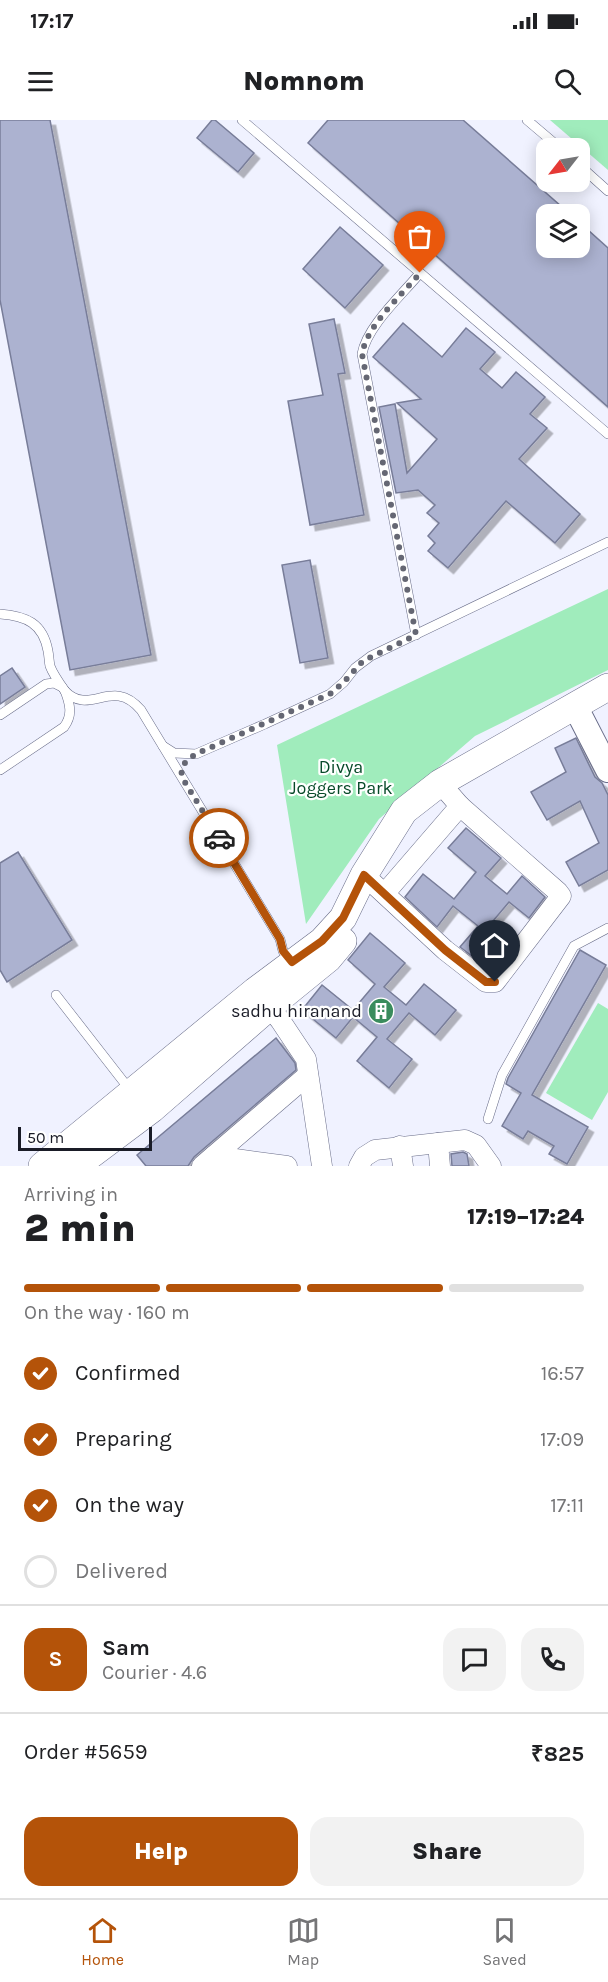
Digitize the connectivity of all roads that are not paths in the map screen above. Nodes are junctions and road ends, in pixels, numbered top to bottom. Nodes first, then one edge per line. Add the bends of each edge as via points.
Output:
1 (242, 120) edge
2 (527, 120) edge
3 (548, 138) edge
4 (590, 174) edge
5 (608, 190) edge
6 (420, 273) junction
7 (608, 434) edge
8 (608, 542) edge
9 (0, 614) edge
10 (416, 635) junction
11 (50, 666) junction
12 (46, 684) junction
13 (608, 687) edge
14 (64, 690) junction
15 (92, 700) junction
16 (608, 704) edge
17 (578, 712) junction
18 (0, 715) edge
19 (68, 721) junction
20 (163, 746) junction
21 (196, 754) junction
22 (0, 770) edge
23 (608, 770) edge
24 (183, 779) junction
25 (449, 795) junction
26 (375, 884) junction
27 (608, 928) edge
28 (321, 953) junction
29 (292, 962) junction
30 (56, 995) dead end
31 (262, 999) junction
32 (308, 1075) junction
33 (139, 1102) junction
34 (488, 1119) dead end
35 (438, 1143) junction
36 (401, 1156) edge
37 (208, 1161) edge
38 (42, 1166) edge
39 (76, 1166) edge
40 (287, 1166) edge
41 (322, 1166) edge
42 (359, 1166) edge
43 (440, 1166) edge
44 (491, 1166) edge

1 - 6 lane
2 - 3 lane
4 - 5 lane
6 - 7 lane
6 - 10 lane via 372,329 362,354
8 - 10 lane
9 - 11 lane via 18,615 34,624 46,641
10 - 21 lane via 363,661 330,694
11 - 12 lane via 51,676
11 - 14 lane
12 - 14 lane via 54,683
12 - 18 lane
13 - 17 main road
14 - 15 lane via 77,700
14 - 19 lane via 70,705
15 - 19 lane
15 - 20 lane via 110,695 127,697 141,710
16 - 17 main road
17 - 23 street
17 - 25 main road via 513,747
19 - 22 lane
20 - 21 lane via 174,753
20 - 24 lane
21 - 24 lane via 182,765
24 - 29 lane
25 - 26 street
25 - 26 main road via 404,811
25 - 26 street via 561,896 495,982 486,982 445,950
26 - 28 main road via 322,941
27 - 34 lane via 574,946 502,1075
28 - 29 main road
28 - 31 main road
29 - 31 main road
30 - 33 lane
31 - 32 street via 306,1059
31 - 33 main road
32 - 37 street
32 - 41 street
33 - 38 main road
33 - 39 main road
35 - 36 street
35 - 43 street
35 - 44 street via 465,1140 476,1145
36 - 42 street via 375,1150
37 - 40 street

